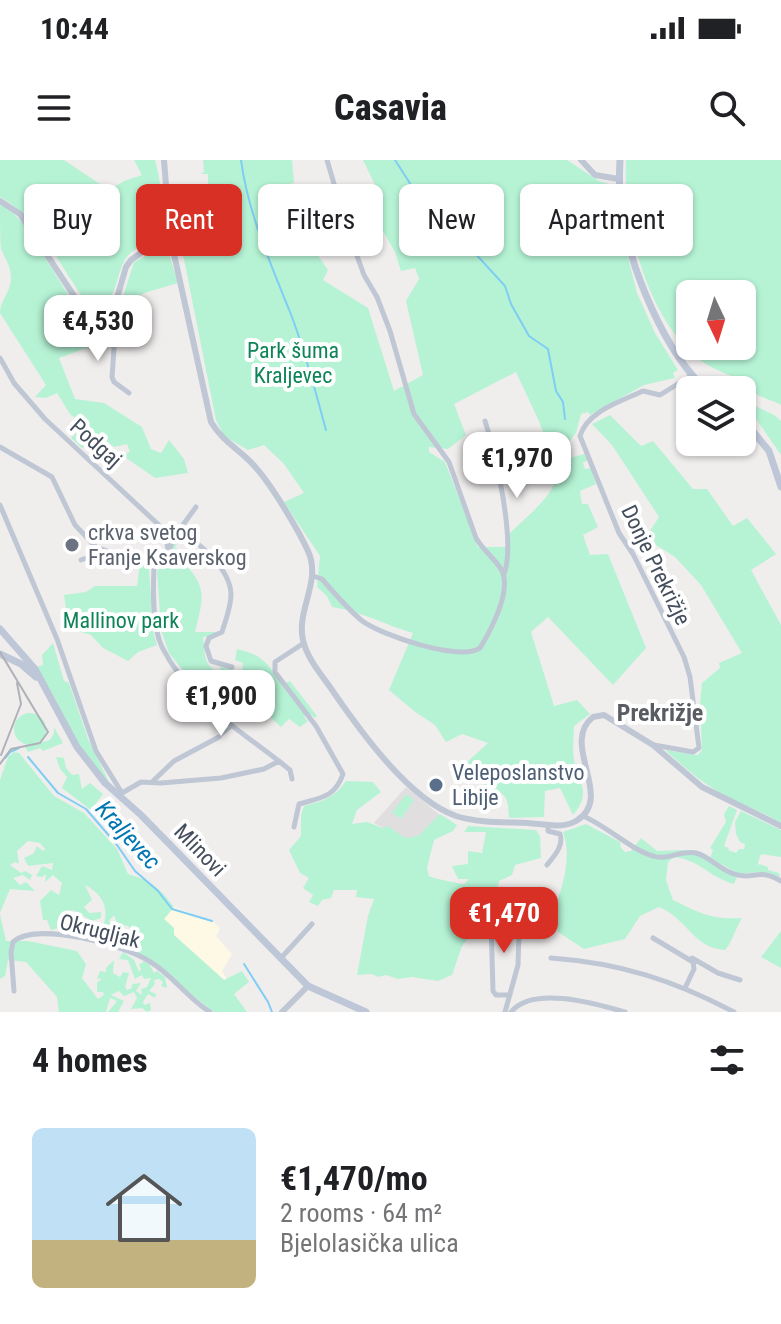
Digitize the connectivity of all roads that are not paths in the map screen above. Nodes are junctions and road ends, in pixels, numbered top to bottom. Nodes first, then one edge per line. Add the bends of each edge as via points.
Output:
1 (164, 160) edge
2 (327, 160) edge
3 (581, 160) edge
4 (620, 160) edge
5 (619, 179) junction
6 (166, 184) edge
7 (0, 201) edge
8 (139, 256) edge
9 (174, 256) edge
10 (110, 307) junction
11 (0, 358) edge
12 (692, 375) joint
13 (129, 393) dead end
14 (485, 421) dead end
15 (756, 435) edge
16 (0, 447) edge
17 (781, 487) edge
18 (0, 505) edge
19 (196, 507) dead end
20 (179, 530) junction
21 (92, 545) junction
22 (168, 551) junction
23 (110, 554) junction
24 (90, 558) junction
25 (81, 560) dead end
26 (154, 567) junction
27 (503, 574) junction
28 (313, 576) junction
29 (2, 632) edge
30 (304, 643) junction
31 (19, 651) junction
32 (1, 652) edge
33 (232, 667) dead end
34 (41, 681) junction
35 (231, 727) junction
36 (219, 737) joint
37 (653, 745) junction
38 (279, 761) junction
39 (292, 779) dead end
40 (151, 782) junction
41 (583, 816) junction
42 (548, 825) junction
43 (781, 826) edge
44 (294, 827) dead end
45 (547, 865) dead end
46 (781, 881) edge
47 (520, 902) dead end
48 (491, 921) dead end
49 (312, 924) dead end
50 (653, 938) dead end
51 (687, 956) junction
52 (281, 958) junction
53 (551, 958) dead end
54 (740, 980) dead end
55 (308, 986) junction
56 (685, 988) junction
57 (14, 991) dead end
58 (510, 995) junction
59 (210, 1012) edge
60 (282, 1012) edge
61 (364, 1012) edge
62 (508, 1012) edge
63 (625, 1012) edge
64 (734, 1012) edge

1 - 6 street
2 - 27 street via 353,246 390,331 414,414 449,462 476,538
3 - 5 street via 595,175
4 - 5 main road
5 - 12 main road via 624,227 641,279
7 - 10 street via 20,214 81,305 98,312
8 - 10 street via 126,267
9 - 28 street via 211,422 220,438 263,477 307,548
10 - 13 street via 115,335 112,377
11 - 22 street, Podgaj via 45,419 161,527
12 - 37 street, Donje Prekrižje via 660,395 643,391 603,411 589,419 580,436 619,533 690,677 699,748 693,752
14 - 27 street via 505,519 508,551
15 - 17 main road via 769,451
16 - 21 street via 52,477 75,525
18 - 40 street via 57,639 96,751 124,793
19 - 20 street
20 - 22 street
20 - 33 street via 227,578 229,612 222,632 209,638 206,646 211,661
21 - 23 street
21 - 24 street
22 - 26 street
23 - 24 street
23 - 26 street
24 - 25 street
26 - 35 street via 162,646 201,701
27 - 28 street via 505,594 476,652 427,646 363,622
28 - 30 street
29 - 31 main road, Mlinovi
29 - 32 main road via 6,642
30 - 42 street via 358,728 430,800 468,819
30 - 44 street via 275,662 275,672 316,726 343,774 326,797 299,804
31 - 32 main road
31 - 34 main road, Mlinovi
32 - 34 main road, Mlinovi
34 - 52 main road, Mlinovi via 97,774
35 - 36 street
35 - 38 street
36 - 40 street via 174,761
37 - 41 street via 611,717 589,719 582,752 591,799
37 - 43 street via 702,787
38 - 39 street
38 - 40 street via 221,778
41 - 42 street via 566,825
41 - 46 street via 650,856 697,854 736,875 764,873
42 - 45 street via 548,831 562,838
47 - 58 street via 518,960
48 - 58 street via 493,991
49 - 52 street
50 - 51 street
51 - 54 street
51 - 56 street via 695,967
52 - 55 main road, Mlinovi
53 - 56 street via 630,968
55 - 60 street
55 - 61 main road, Mlinovi
56 - 64 street
57 - 59 street, Okrugljak via 13,942 40,933 106,944 144,958
58 - 62 street
62 - 63 street via 528,1000 553,999

